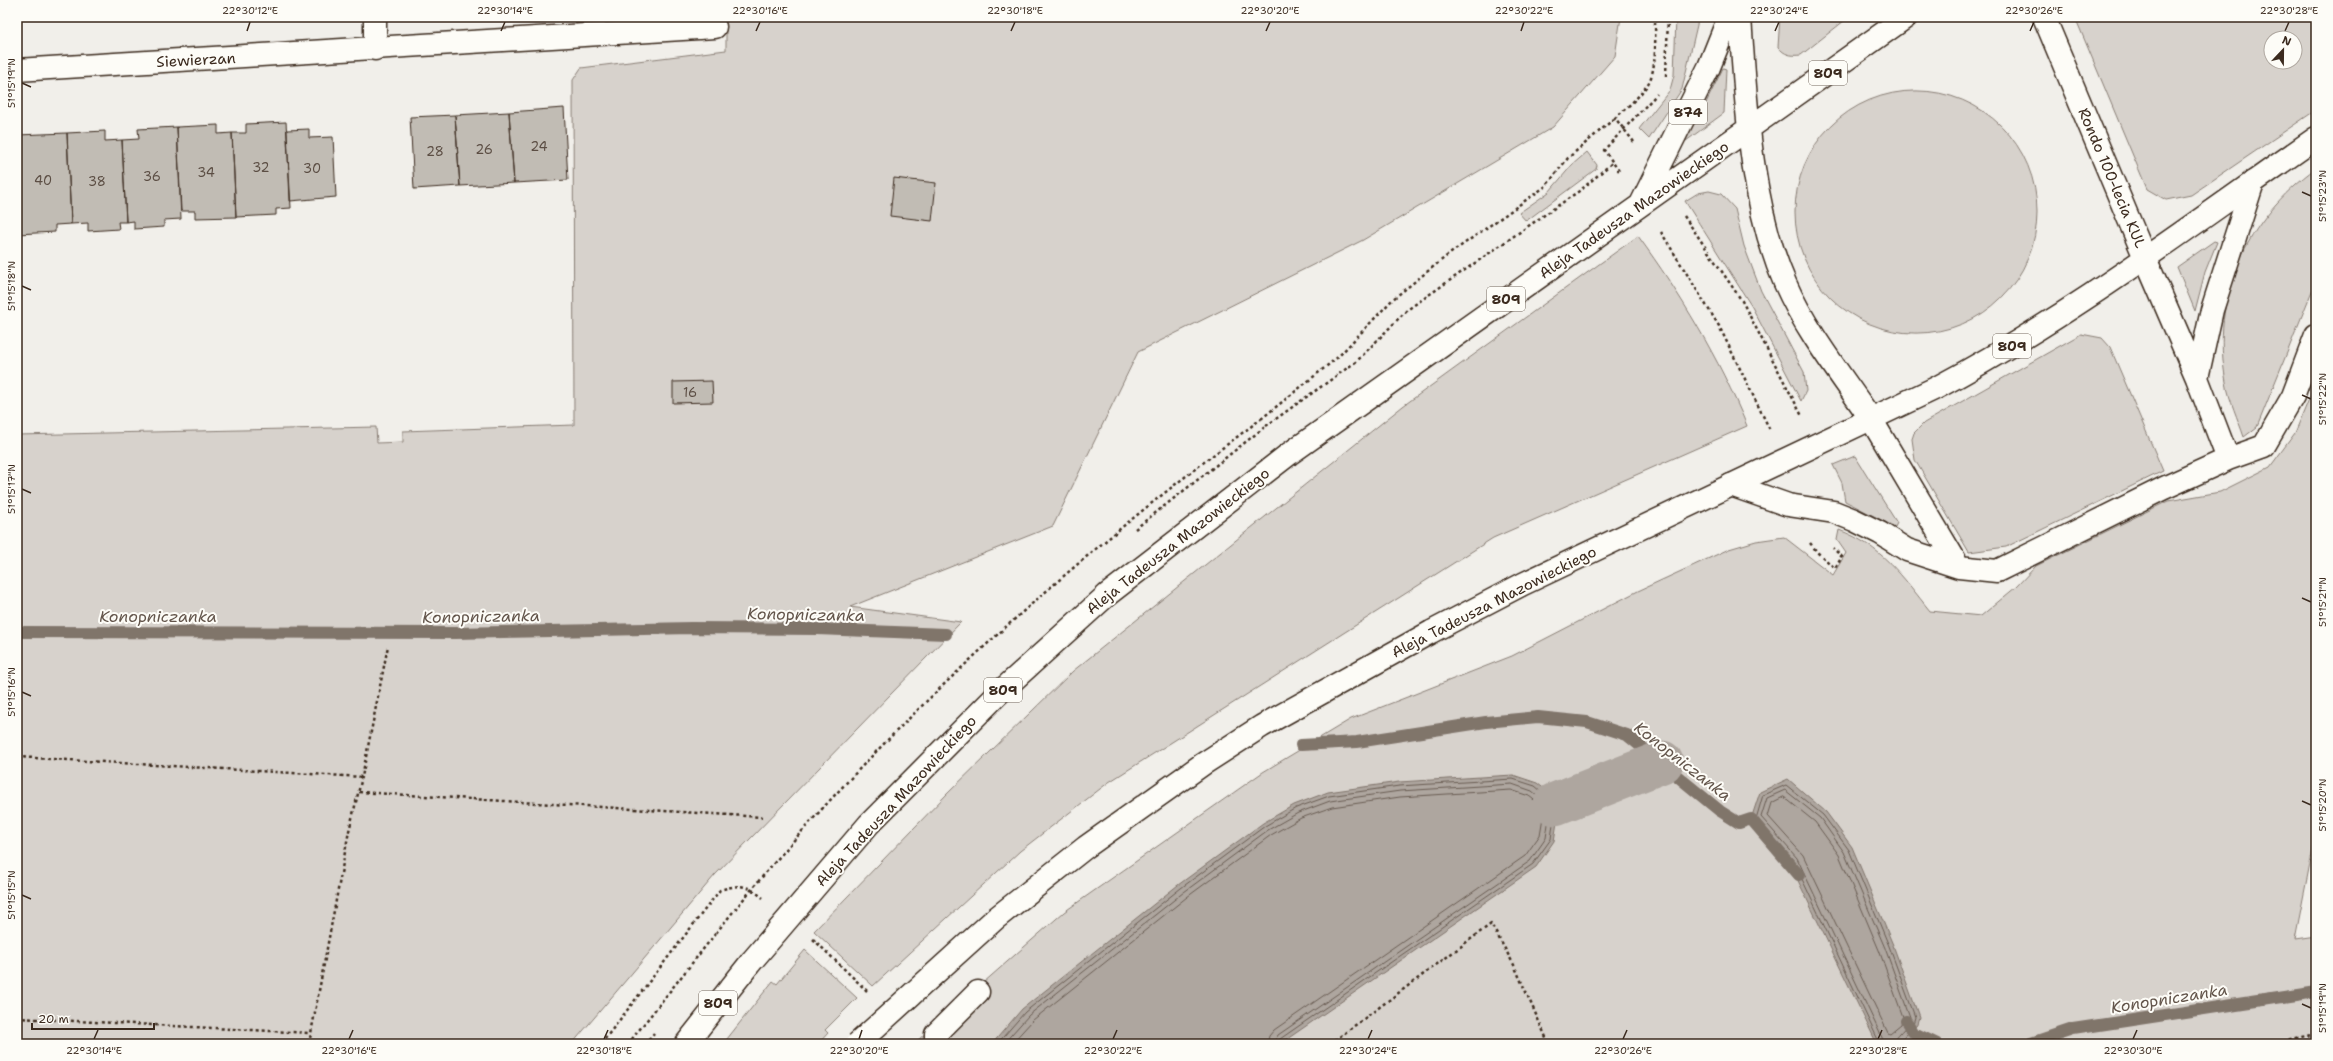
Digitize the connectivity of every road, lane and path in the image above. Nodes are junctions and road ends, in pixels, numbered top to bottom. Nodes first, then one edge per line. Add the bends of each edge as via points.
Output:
1 (375, 17) edge
2 (1655, 17) edge
3 (1668, 17) edge
4 (1729, 17) edge
5 (1740, 17) edge
6 (1906, 17) edge
7 (2044, 17) edge
8 (715, 27) dead end
9 (375, 49) junction
10 (17, 70) edge
11 (1664, 82) dead end
12 (1658, 92) dead end
13 (1615, 118) junction
14 (1750, 128) junction
15 (1626, 129) junction
16 (2316, 138) edge
17 (1613, 162) junction
18 (1660, 180) junction
19 (2253, 182) junction
20 (1641, 204) junction
21 (2145, 258) junction
22 (2316, 335) edge
23 (2197, 378) junction
24 (1871, 419) junction
25 (1266, 426) dead end
26 (1816, 445) junction
27 (1786, 459) junction
28 (2228, 459) junction
29 (1731, 485) junction
30 (1807, 508) junction
31 (1834, 512) junction
32 (1959, 566) junction
33 (388, 646) dead end
34 (17, 757) edge
35 (362, 777) junction
36 (359, 792) junction
37 (762, 817) dead end
38 (978, 992) dead end
39 (17, 1018) edge
40 (310, 1033) junction
41 (2316, 1035) edge
42 (309, 1044) edge
43 (628, 1044) edge
44 (686, 1044) edge
45 (857, 1044) edge
46 (936, 1044) edge
47 (1330, 1044) edge
48 (1549, 1044) edge
49 (2272, 1044) edge

1 - 9 main road
2 - 13 path via 1653,71 1650,81
3 - 11 path
4 - 18 main road, 874
5 - 14 main road
6 - 14 main road, 809
7 - 21 main road, Rondo 100-lecia KUL
8 - 9 main road, Siewierzan
9 - 10 main road, Siewierzan
12 - 15 path
13 - 15 path
13 - 43 path, bridge via 1568,158 1546,186 1448,255 1393,299 1338,358 1172,485 968,660 843,786 750,890
14 - 18 main road, Aleja Tadeusza Mazowieckiego / 809
14 - 24 main road via 1768,230 1786,284 1808,324
15 - 17 path via 1604,150
15 - 18 path
16 - 19 main road, 809
17 - 20 path
17 - 25 path via 1582,189 1407,310 1357,361
18 - 20 main road, 874
18 - 26 path via 1742,301
19 - 21 main road, 809
19 - 23 main road via 2212,310
20 - 27 path via 1720,326
20 - 44 main road, Aleja Tadeusza Mazowieckiego / 809, bridge via 1289,454 1107,594 1000,692 869,824 751,962
21 - 23 main road
21 - 24 main road, Rondo 100-lecia KUL / 809 via 2016,344 1936,388
22 - 28 main road via 2292,396 2264,446
23 - 28 main road
24 - 26 main road, Aleja Tadeusza Mazowieckiego / 809
24 - 32 main road
26 - 27 main road, Aleja Tadeusza Mazowieckiego / 809
27 - 29 main road, Aleja Tadeusza Mazowieckiego / 809
28 - 32 main road via 1997,571
29 - 30 main road via 1769,499
29 - 45 main road, Aleja Tadeusza Mazowieckiego / 809, bridge via 1456,618 1290,710 1203,764 1043,880 937,970
30 - 31 main road
30 - 31 path via 1805,526 1808,540 1835,568 1842,557 1828,541
31 - 32 main road via 1880,533 1907,550
33 - 35 path
34 - 35 path
35 - 36 path
36 - 37 path
36 - 40 path
38 - 46 main road via 936,1034
39 - 40 path
40 - 42 path
41 - 49 path
47 - 48 path via 1491,924 1514,965

